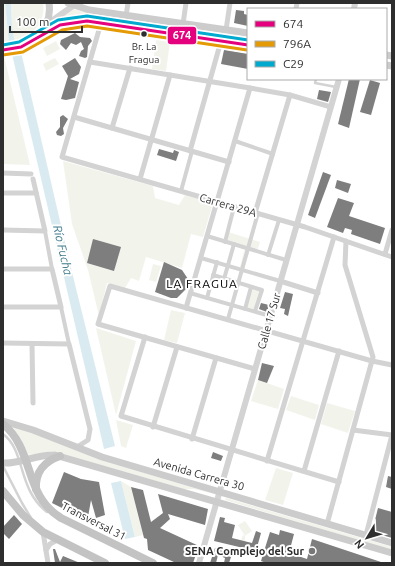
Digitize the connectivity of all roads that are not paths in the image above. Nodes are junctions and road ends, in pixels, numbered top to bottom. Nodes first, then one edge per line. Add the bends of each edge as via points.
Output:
1 (49, 3) edge
2 (128, 3) edge
3 (186, 3) edge
4 (230, 3) edge
5 (73, 4) edge
6 (126, 16) junction
7 (101, 23) junction
8 (183, 24) junction
9 (46, 25) junction
10 (226, 30) junction
11 (247, 34) edge
12 (37, 38) junction
13 (221, 41) junction
14 (247, 45) edge
15 (3, 50) edge
16 (90, 62) junction
17 (130, 68) junction
18 (170, 75) junction
19 (316, 80) edge
20 (338, 80) edge
21 (210, 81) junction
22 (334, 86) junction
23 (250, 88) junction
24 (290, 95) junction
25 (331, 107) junction
26 (74, 117) junction
27 (112, 128) junction
28 (152, 140) junction
29 (234, 141) junction
30 (191, 151) junction
31 (273, 154) junction
32 (229, 162) junction
33 (3, 173) edge
34 (140, 179) junction
35 (181, 191) junction
36 (3, 193) edge
37 (36, 193) junction
38 (217, 202) junction
39 (234, 207) junction
40 (256, 213) junction
41 (279, 220) junction
42 (296, 224) junction
43 (3, 230) edge
44 (392, 230) edge
45 (44, 231) junction
46 (207, 236) junction
47 (334, 237) junction
48 (346, 241) junction
49 (225, 242) junction
50 (234, 244) junction
51 (248, 248) junction
52 (385, 254) junction
53 (268, 255) junction
54 (392, 257) edge
55 (201, 258) junction
56 (286, 260) junction
57 (217, 262) junction
58 (228, 266) junction
59 (3, 269) edge
60 (52, 269) junction
61 (242, 270) junction
62 (213, 275) junction
63 (224, 279) junction
64 (280, 281) junction
65 (238, 283) junction
66 (251, 287) junction
67 (190, 293) junction
68 (318, 293) junction
69 (207, 298) junction
70 (232, 305) junction
71 (3, 307) edge
72 (61, 307) junction
73 (186, 308) junction
74 (245, 309) junction
75 (255, 312) junction
76 (270, 316) junction
77 (228, 320) junction
78 (266, 331) junction
79 (145, 337) junction
80 (303, 341) junction
81 (3, 343) edge
82 (32, 344) junction
83 (69, 344) junction
84 (177, 347) junction
85 (339, 351) junction
86 (216, 358) junction
87 (372, 361) junction
88 (392, 365) edge
89 (255, 369) junction
90 (33, 403) dead end
91 (3, 421) edge
92 (3, 424) edge
93 (153, 427) junction
94 (353, 430) junction
95 (3, 434) edge
96 (392, 435) edge
97 (192, 439) junction
98 (76, 448) junction
99 (231, 450) junction
100 (60, 456) junction
101 (22, 461) junction
102 (267, 461) junction
103 (3, 464) edge
104 (304, 472) junction
105 (339, 482) junction
106 (3, 491) edge
107 (36, 491) junction
108 (219, 492) junction
109 (217, 501) junction
110 (327, 524) junction
111 (43, 532) junction
112 (366, 535) junction
113 (57, 540) junction
114 (392, 543) edge
115 (46, 550) junction
116 (392, 553) edge
117 (48, 563) edge
118 (106, 563) edge
119 (110, 563) edge
120 (145, 563) edge
121 (153, 563) edge
122 (198, 563) edge

1 - 9 main road
2 - 6 street
3 - 8 street
4 - 10 street
5 - 6 main road
5 - 9 street
6 - 8 main road
7 - 12 main road via 70,22 55,27
7 - 13 main road
7 - 16 street
8 - 10 main road
9 - 12 main road
10 - 11 main road
12 - 15 main road via 22,47
13 - 14 main road
13 - 21 street
16 - 17 street
16 - 26 street
17 - 18 street
17 - 27 street
18 - 21 street
18 - 28 street
19 - 22 lane via 315,83
20 - 22 street, Calle 17 Sur
21 - 23 street
21 - 30 street
22 - 25 street, Calle 17 Sur
23 - 24 street
23 - 29 street
24 - 25 street
24 - 31 street
25 - 42 street, Calle 17 Sur
26 - 27 street
26 - 34 street, Carrera 29A via 62,157
27 - 28 street
28 - 30 street
28 - 34 street
29 - 31 street
29 - 32 street
30 - 32 street
30 - 35 street
31 - 40 street
32 - 38 street
33 - 37 street via 32,176
34 - 35 street, Carrera 29A
35 - 38 street, Carrera 29A
36 - 37 street
37 - 45 street
38 - 39 street, Carrera 29A
38 - 46 street
39 - 40 street, Carrera 29A
39 - 49 street
40 - 41 street, Carrera 29A
40 - 51 street
41 - 42 street, Carrera 29A
41 - 53 street
42 - 47 street, Carrera 29A
42 - 56 street, Calle 17 Sur
43 - 45 street
44 - 52 street
45 - 60 street
46 - 49 street
46 - 55 street
47 - 48 street, Carrera 29A
47 - 68 street
48 - 52 street, Carrera 29A
48 - 87 street via 345,265 373,353
49 - 50 street
50 - 51 street
50 - 58 street
51 - 53 street
51 - 61 street
52 - 54 street, Carrera 29A
53 - 56 street
55 - 57 street
55 - 67 street
56 - 64 street, Calle 17 Sur
57 - 58 street
57 - 62 street
58 - 61 street
58 - 63 street
59 - 60 street
60 - 72 street
61 - 64 street
61 - 65 street
62 - 63 street
62 - 69 street
63 - 65 street
64 - 68 street
64 - 76 street, Calle 17 Sur
65 - 66 street
65 - 70 street
66 - 74 street
66 - 75 street via 262,290
67 - 69 street
67 - 73 street
68 - 80 street
69 - 70 street
70 - 74 street
70 - 77 street
71 - 72 street
72 - 83 street
73 - 77 street
73 - 79 street via 110,286 98,324
74 - 75 street
75 - 76 street
76 - 78 street, Calle 17 Sur
77 - 78 street
78 - 80 street
78 - 89 street, Calle 17 Sur
79 - 84 street
79 - 93 street via 121,416
80 - 85 street
80 - 102 street
81 - 82 street
82 - 83 street
82 - 90 street
83 - 98 street via 90,429 88,440
84 - 86 street
84 - 93 street
85 - 87 street
85 - 104 street
86 - 89 street
86 - 97 street
87 - 88 street
87 - 94 street
89 - 99 street, Calle 17 Sur
91 - 98 main road, Avenida Carrera 30
92 - 101 highway, Transversal 31 via 16,437
93 - 97 street
94 - 96 street
94 - 105 street
95 - 101 lane
96 - 112 street
97 - 99 street
98 - 108 main road, Avenida Carrera 30
99 - 102 street
99 - 108 street, Calle 17 Sur
100 - 101 main road, Avenida Carrera 30 via 45,455
100 - 107 highway via 53,458 41,468 37,476
100 - 109 main road, Avenida Carrera 30
101 - 103 main road, Avenida Carrera 30
101 - 107 highway, Transversal 31
101 - 120 lane via 31,496 44,510
102 - 104 street
103 - 119 lane via 33,520 49,533
104 - 105 street
105 - 110 street
106 - 111 highway via 23,515
107 - 121 highway, Transversal 31 via 48,508 61,518
108 - 109 street, Calle 17 Sur
108 - 110 main road, Avenida Carrera 30
109 - 116 main road, Avenida Carrera 30
109 - 122 street, Calle 17 Sur
110 - 112 main road, Avenida Carrera 30
111 - 113 highway
111 - 115 street
112 - 114 main road, Avenida Carrera 30
113 - 115 street
113 - 118 highway
115 - 117 street

